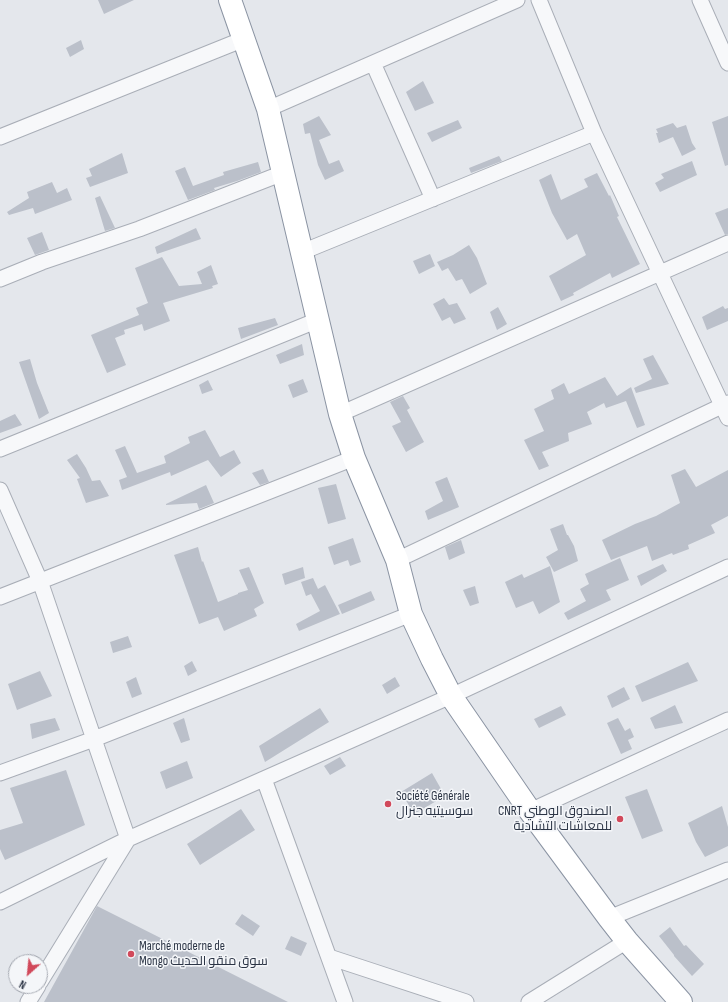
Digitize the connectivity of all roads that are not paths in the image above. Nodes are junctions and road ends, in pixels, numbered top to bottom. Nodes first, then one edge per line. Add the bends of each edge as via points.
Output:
1 (230, 0) edge
2 (517, 0) edge
3 (540, 0) edge
4 (700, 0) edge
5 (244, 39) junction
6 (373, 63) junction
7 (728, 63) edge
8 (268, 110) junction
9 (594, 134) junction
10 (0, 137) edge
11 (283, 173) junction
12 (432, 199) junction
13 (728, 243) edge
14 (302, 252) junction
15 (660, 273) junction
16 (0, 279) edge
17 (318, 320) junction
18 (726, 409) edge
19 (340, 414) junction
20 (0, 449) edge
21 (354, 458) junction
22 (0, 490) edge
23 (397, 560) junction
24 (728, 567) edge
25 (40, 581) junction
26 (0, 597) edge
27 (411, 614) junction
28 (451, 696) junction
29 (728, 720) edge
30 (94, 739) junction
31 (0, 773) edge
32 (264, 779) junction
33 (530, 811) junction
34 (128, 838) junction
35 (728, 870) edge
36 (0, 902) edge
37 (609, 918) junction
38 (627, 941) junction
39 (329, 956) junction
40 (48, 969) edge
41 (345, 1002) edge
42 (466, 1002) edge
43 (529, 1002) edge
44 (681, 1002) edge

1 - 5 highway
2 - 6 street
3 - 9 street
4 - 7 street
5 - 8 highway
5 - 10 street
6 - 8 street
6 - 12 street
8 - 11 highway
9 - 12 street
9 - 15 street
11 - 14 highway
11 - 16 street
12 - 14 street
13 - 15 street
14 - 17 highway
15 - 18 street
15 - 19 street
17 - 19 highway
17 - 20 street
18 - 23 street
19 - 21 highway
21 - 23 highway
21 - 25 street
22 - 25 street
23 - 27 highway
24 - 28 street
25 - 26 street
25 - 30 street
27 - 28 highway
27 - 30 street
28 - 32 street
28 - 33 highway
29 - 33 street
30 - 31 street
30 - 34 street
32 - 34 street
32 - 39 street
33 - 37 highway
34 - 36 street
34 - 40 street
35 - 37 street
37 - 38 highway
38 - 43 street
38 - 44 highway
39 - 41 street
39 - 42 street

